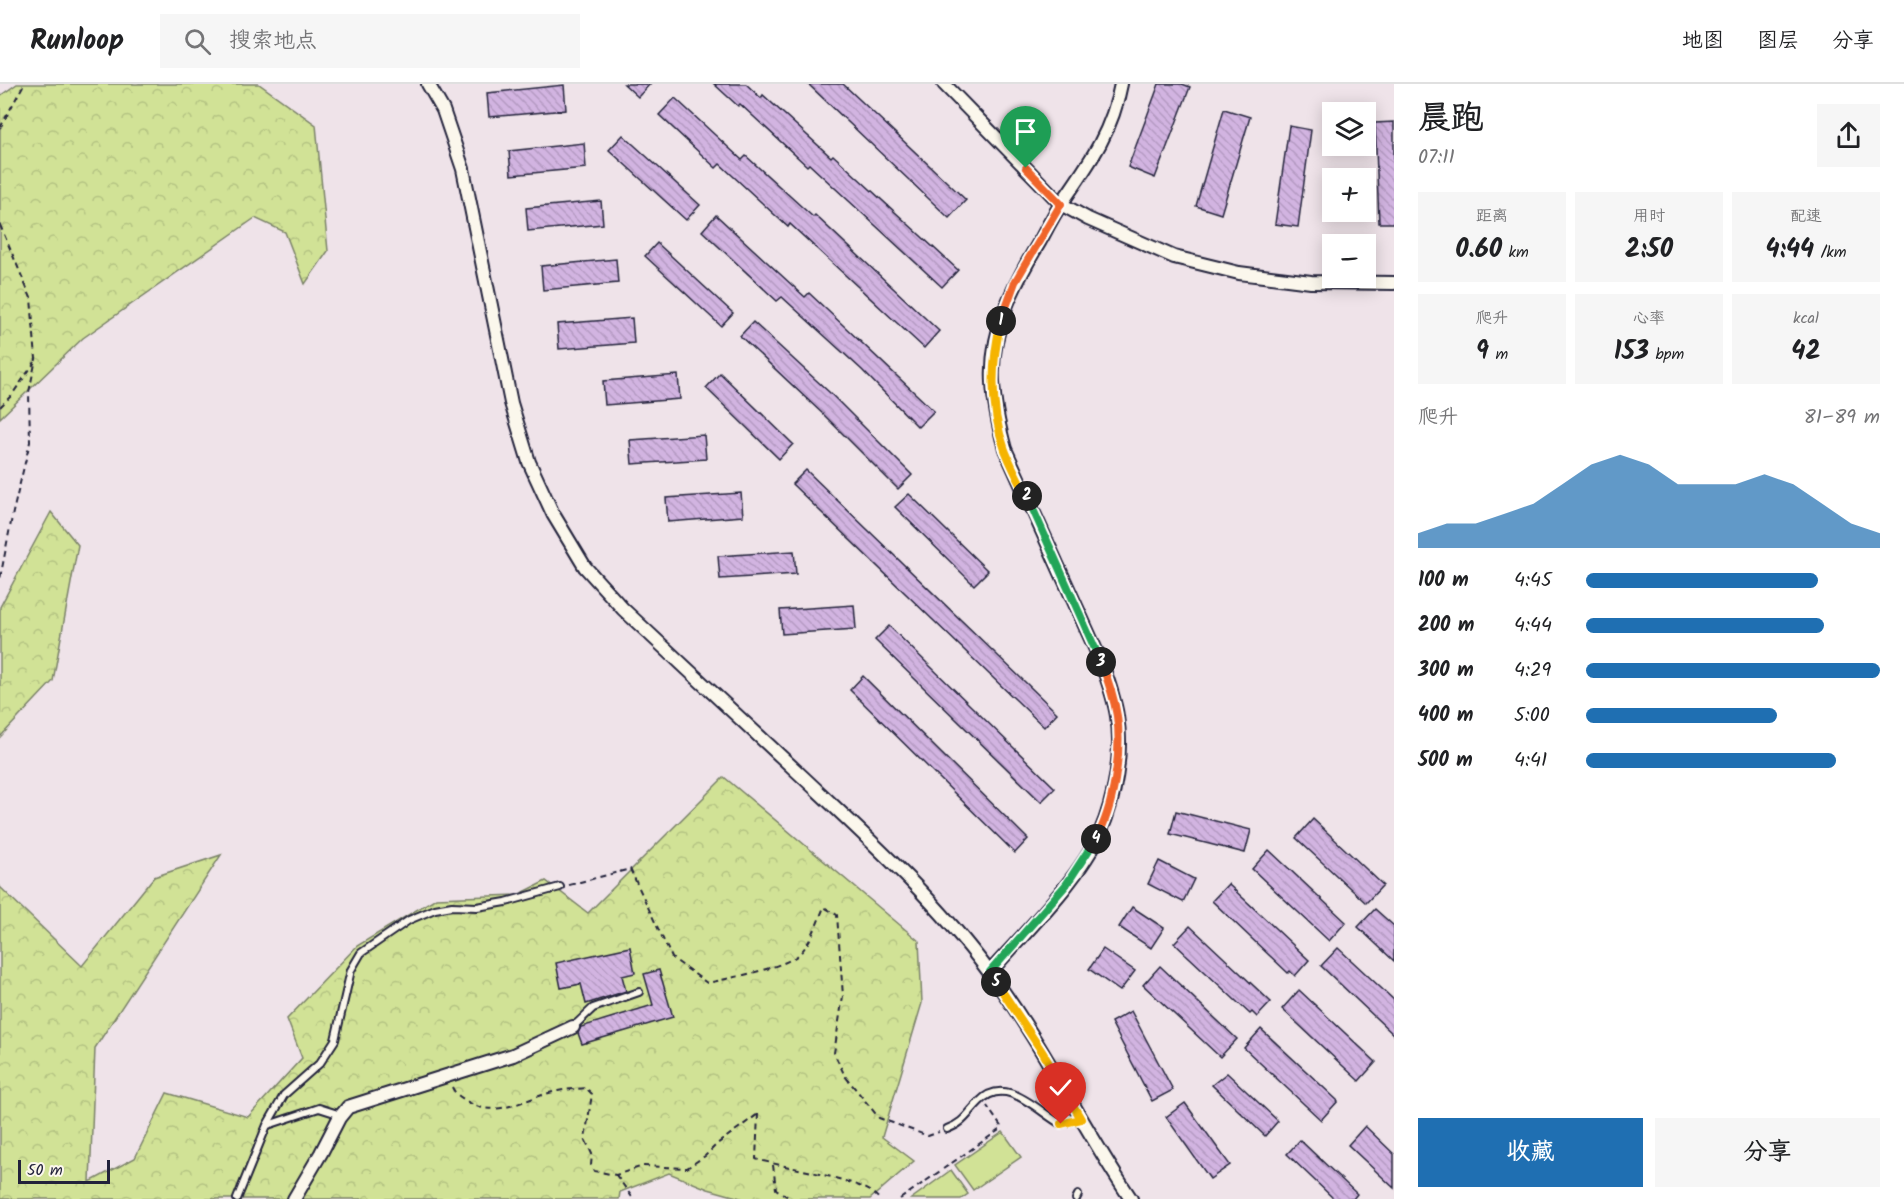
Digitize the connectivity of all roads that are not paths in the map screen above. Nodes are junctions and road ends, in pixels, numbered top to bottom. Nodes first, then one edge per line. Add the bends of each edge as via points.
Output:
1 (428, 84) edge
2 (944, 84) edge
3 (1121, 84) edge
4 (1061, 204) junction
5 (1394, 283) edge
6 (561, 887) road end
7 (990, 972) junction
8 (639, 992) dead end
9 (573, 1026) joint
10 (341, 1115) junction
11 (1081, 1119) junction
12 (267, 1125) junction
13 (947, 1129) road end
14 (237, 1199) edge
15 (294, 1199) edge
16 (1131, 1199) edge

1 - 7 street via 443,110 463,169 511,403 529,462 553,514 585,567 623,609 890,858
2 - 4 street
3 - 4 street via 1116,109 1095,156
4 - 5 street via 1174,257 1239,273 1311,282
4 - 7 street via 1015,282 995,345 993,380 1005,449 1111,689 1117,718 1116,775 1100,833 1085,858
6 - 12 lane via 506,902 435,909 409,920 362,953 351,970 336,1040 320,1063 284,1095
7 - 11 street
8 - 9 lane via 593,1008
9 - 10 street via 513,1055 356,1103
10 - 12 lane via 319,1108
10 - 15 street
11 - 13 lane via 1061,1124 1024,1098 1009,1093 992,1094 982,1099 963,1121
11 - 16 street
12 - 14 lane

